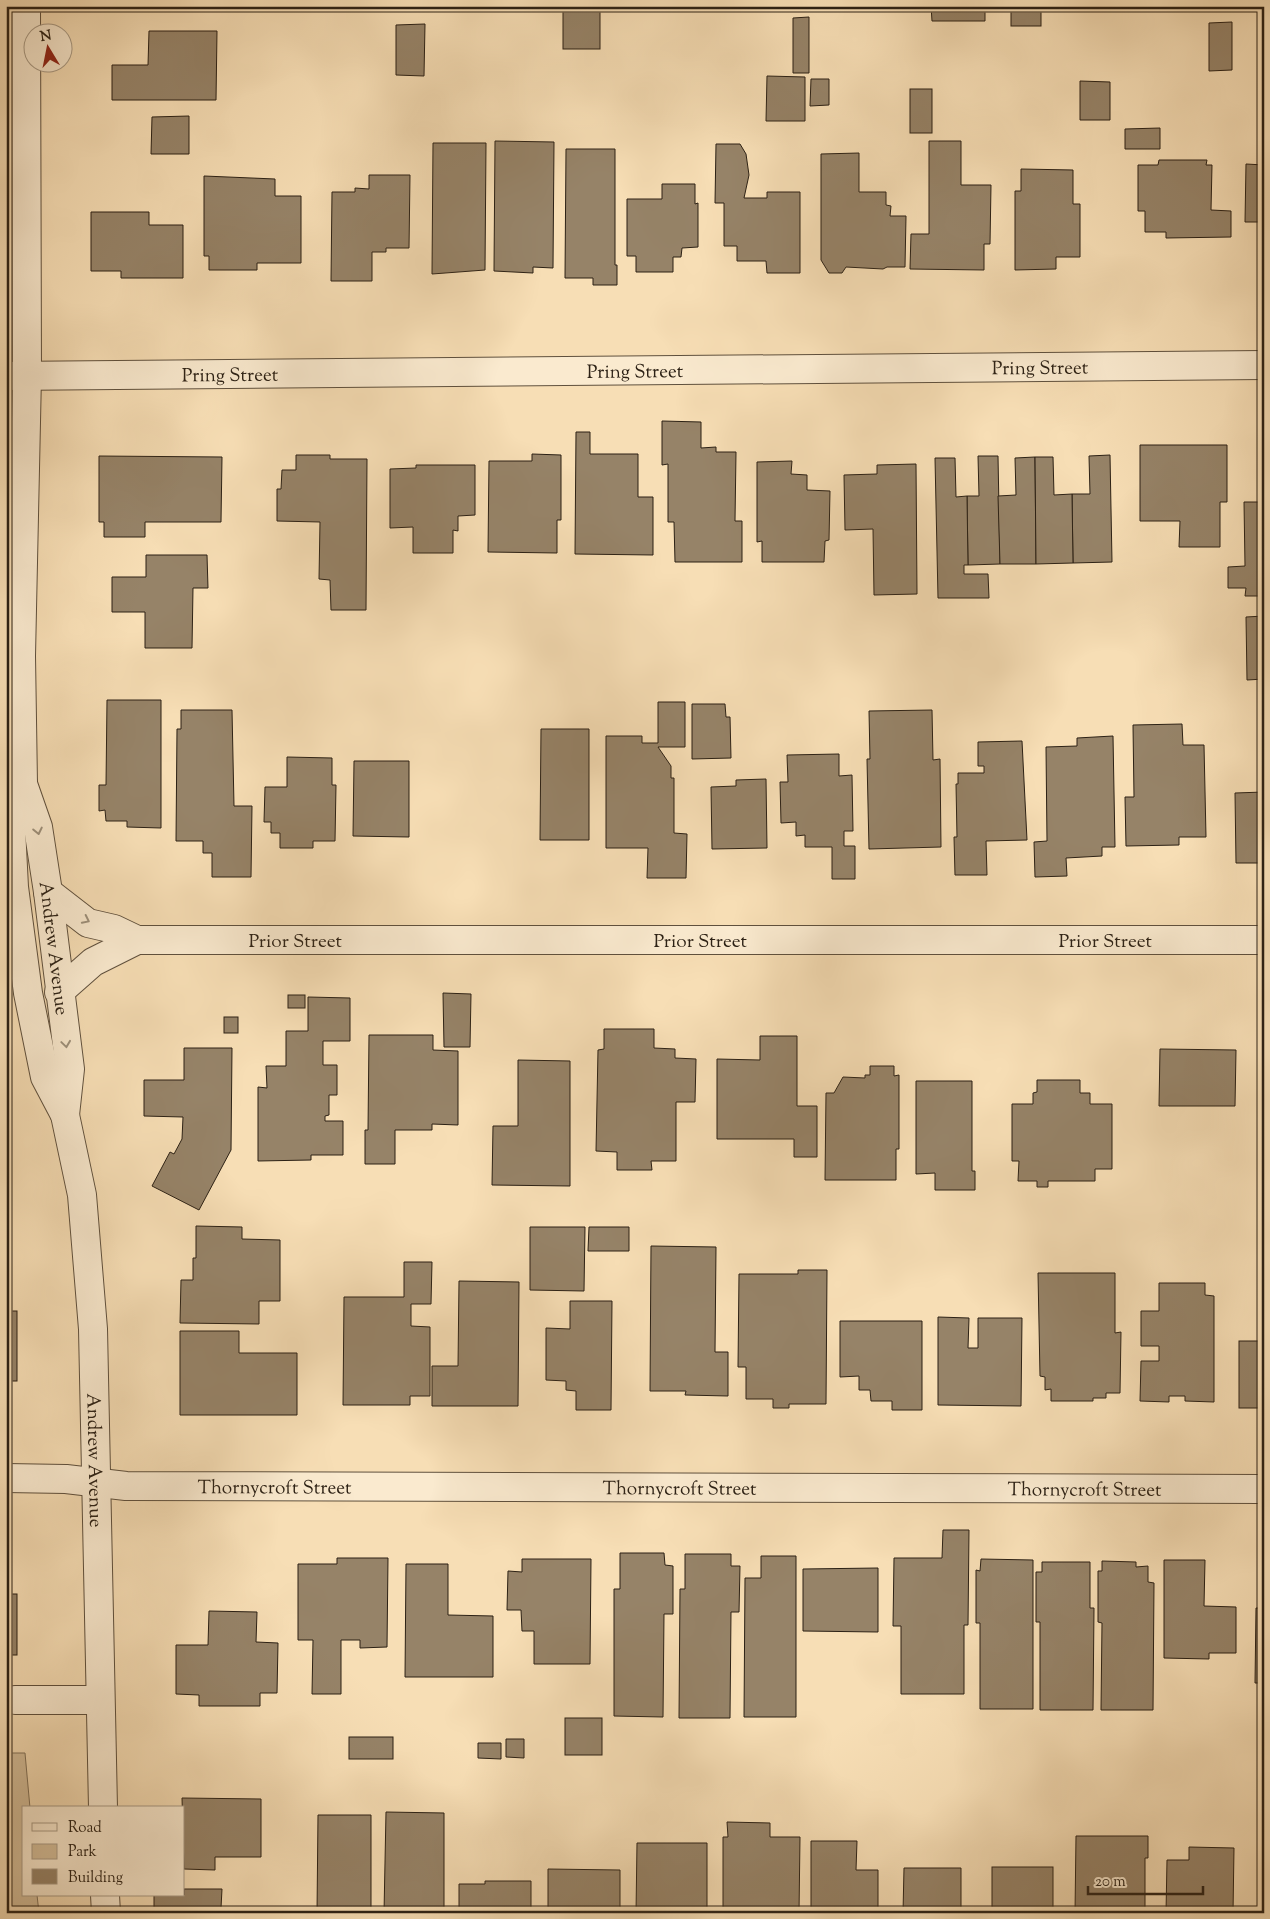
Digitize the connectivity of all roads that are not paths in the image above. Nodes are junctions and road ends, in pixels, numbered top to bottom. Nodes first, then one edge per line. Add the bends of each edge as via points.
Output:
1 (26, 6) edge
2 (1264, 365) edge
3 (17, 376) edge
4 (23, 784) junction
5 (10, 886) edge
6 (48, 892) junction
7 (137, 940) junction
8 (1264, 940) edge
9 (6, 972) edge
10 (59, 992) junction
11 (28, 993) junction
12 (65, 1114) junction
13 (6, 1478) edge
14 (95, 1481) junction
15 (1264, 1489) edge
16 (15, 1700) dead end
17 (100, 1700) junction
18 (103, 1806) edge
19 (105, 1896) edge
20 (106, 1913) edge

1 - 3 street, Andrew Avenue
2 - 3 street, Pring Street
3 - 4 street, Andrew Avenue
4 - 5 street, Andrew Avenue via 11,826
4 -> 6 street, Andrew Avenue via 38,827
5 - 11 street, Andrew Avenue
6 -> 7 street, Prior Street via 88,923 114,929
6 - 10 street, Andrew Avenue
7 - 8 street, Prior Street
7 - 10 street, Prior Street via 93,962
9 - 11 street
10 -> 12 street, Andrew Avenue via 70,1069
11 - 12 street, Andrew Avenue via 45,1077
12 - 14 street, Andrew Avenue via 82,1195 90,1265
13 - 14 street, Thornycroft Street
14 - 15 street, Thornycroft Street via 126,1486
14 - 17 street, Andrew Avenue
16 - 17 street
17 - 18 street, Andrew Avenue
19 - 20 street

